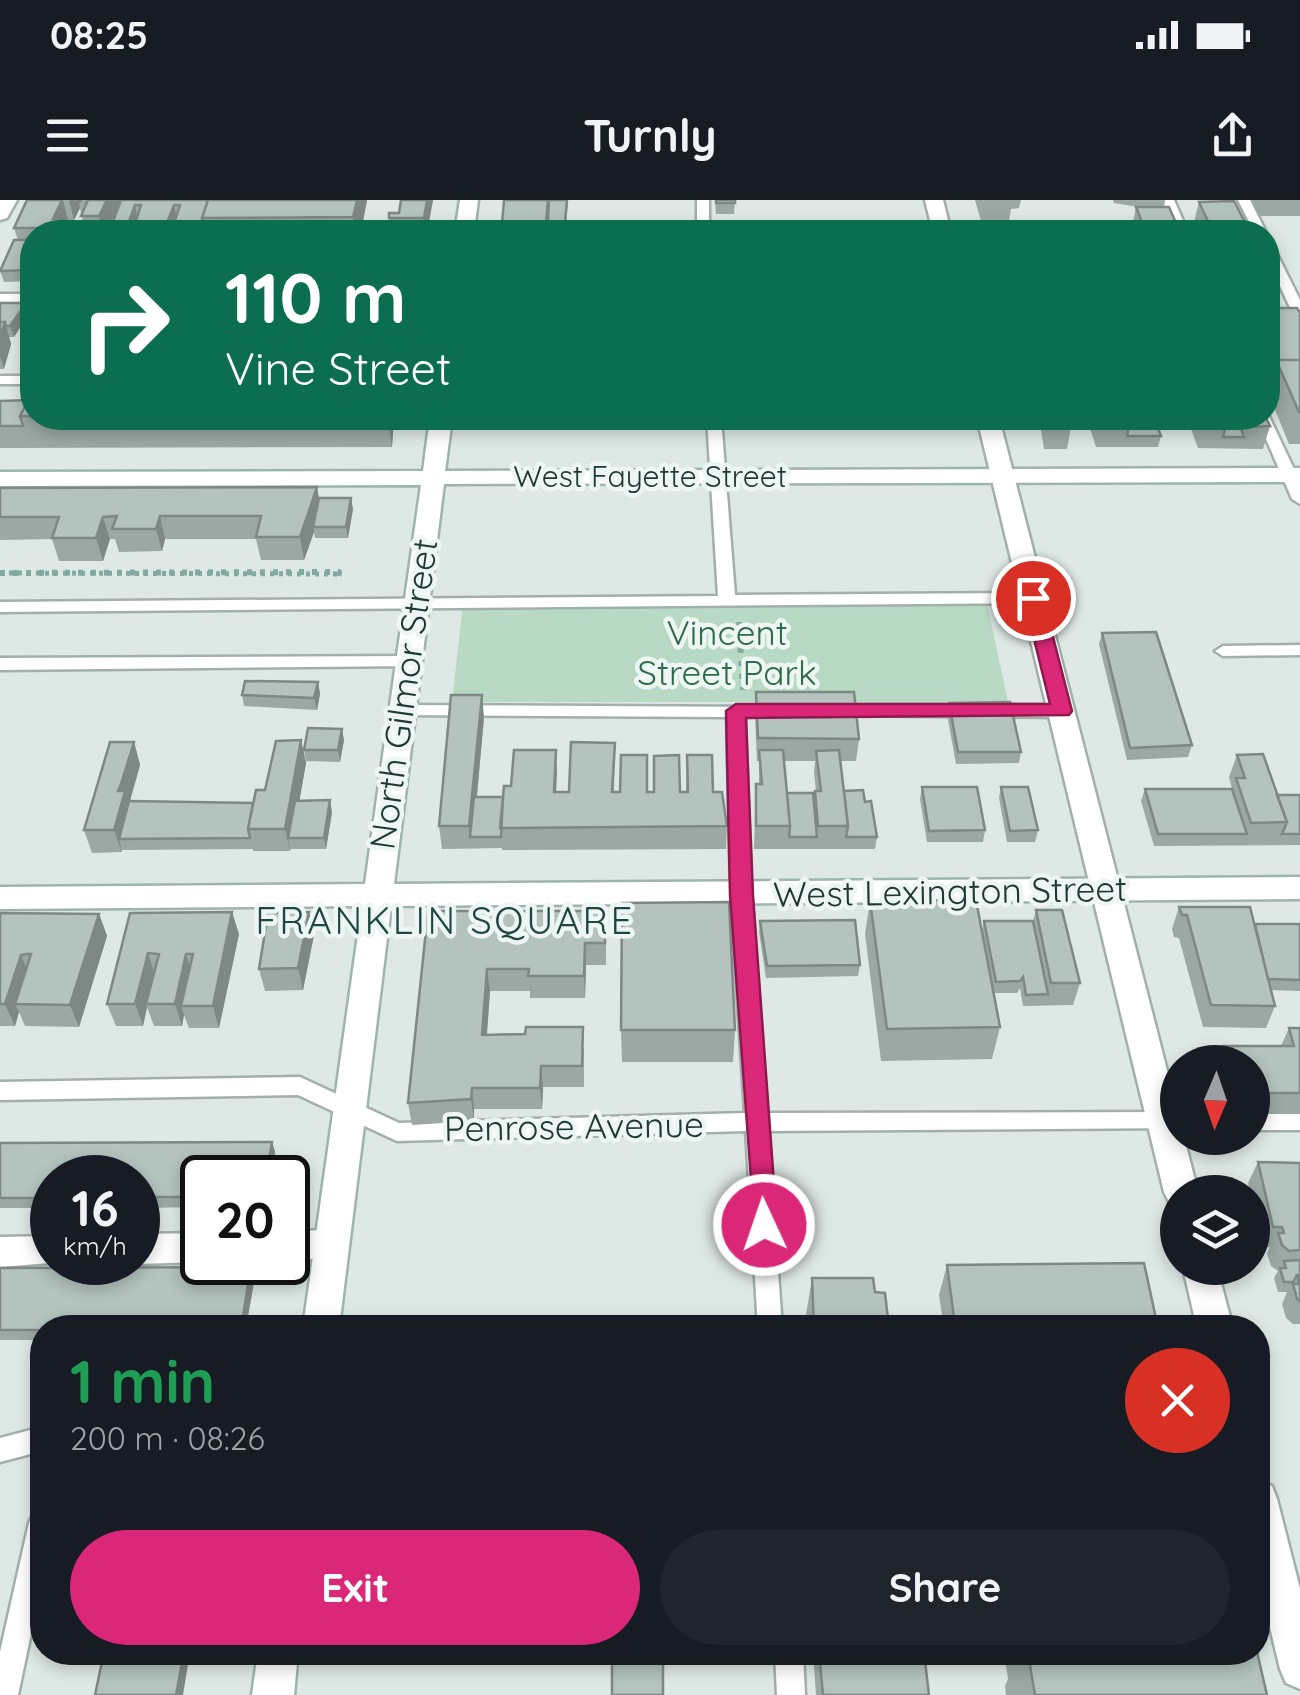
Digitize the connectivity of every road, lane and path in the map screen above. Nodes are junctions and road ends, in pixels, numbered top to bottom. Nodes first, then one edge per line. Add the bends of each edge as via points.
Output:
1 (8, 200) edge
2 (0, 214) edge
3 (1280, 284) edge
4 (1300, 314) edge
5 (1284, 326) edge
6 (1300, 326) edge
7 (439, 430) edge
8 (715, 430) edge
9 (991, 430) edge
10 (1270, 430) edge
11 (1003, 476) junction
12 (1295, 476) edge
13 (718, 477) junction
14 (433, 478) junction
15 (0, 479) edge
16 (1300, 500) edge
17 (0, 573) edge
18 (334, 598) dead end
19 (1033, 598) junction
20 (732, 601) junction
21 (416, 604) junction
22 (0, 607) edge
23 (1300, 650) edge
24 (1223, 651) dead end
25 (409, 662) junction
26 (0, 664) edge
27 (402, 711) junction
28 (740, 711) junction
29 (1062, 711) junction
30 (1300, 888) edge
31 (1105, 889) junction
32 (742, 895) junction
33 (378, 896) junction
34 (0, 898) edge
35 (1160, 1085) edge
36 (0, 1091) edge
37 (350, 1110) junction
38 (1160, 1121) edge
39 (758, 1122) junction
40 (1270, 1122) edge
41 (1300, 1122) edge
42 (332, 1245) junction
43 (310, 1246) edge
44 (30, 1251) edge
45 (0, 1252) edge
46 (1204, 1285) edge
47 (323, 1315) edge
48 (769, 1315) edge
49 (1212, 1315) edge
50 (30, 1443) edge
51 (0, 1450) edge
52 (1270, 1548) edge
53 (30, 1577) edge
54 (276, 1665) edge
55 (790, 1665) edge
56 (1300, 1670) edge
57 (4, 1695) edge
58 (272, 1695) edge
59 (792, 1695) edge

1 - 2 street
3 - 4 lane
5 - 6 lane
7 - 14 street, North Gilmor Street
8 - 13 lane
9 - 11 street
10 - 12 lane
11 - 12 street, West Fayette Street
11 - 13 street, West Fayette Street
11 - 19 street
12 - 16 lane
13 - 14 street, West Fayette Street
13 - 20 lane
14 - 15 street, West Fayette Street
14 - 21 street, North Gilmor Street
17 - 18 path via 339,572
19 - 20 lane
19 - 29 street
20 - 21 lane
20 - 28 path
21 - 22 lane
21 - 25 street, North Gilmor Street
23 - 24 lane
25 - 26 lane
25 - 27 street, North Gilmor Street
27 - 28 lane
27 - 33 street, North Gilmor Street
28 - 29 lane
28 - 32 lane
29 - 31 street
30 - 31 street, West Lexington Street
31 - 32 street, West Lexington Street
31 - 35 street
32 - 33 street, West Lexington Street
32 - 39 lane
33 - 34 street, West Lexington Street
33 - 37 street, North Gilmor Street
36 - 37 lane, Penrose Avenue via 300,1086
37 - 39 lane, Penrose Avenue via 398,1132
37 - 42 street, North Gilmor Street
38 - 39 lane, Penrose Avenue
39 - 48 lane
40 - 41 lane
42 - 43 street
42 - 47 street, North Gilmor Street
44 - 45 street
46 - 49 street
50 - 51 lane
52 - 56 street
53 - 57 lane
54 - 58 street
55 - 59 lane

